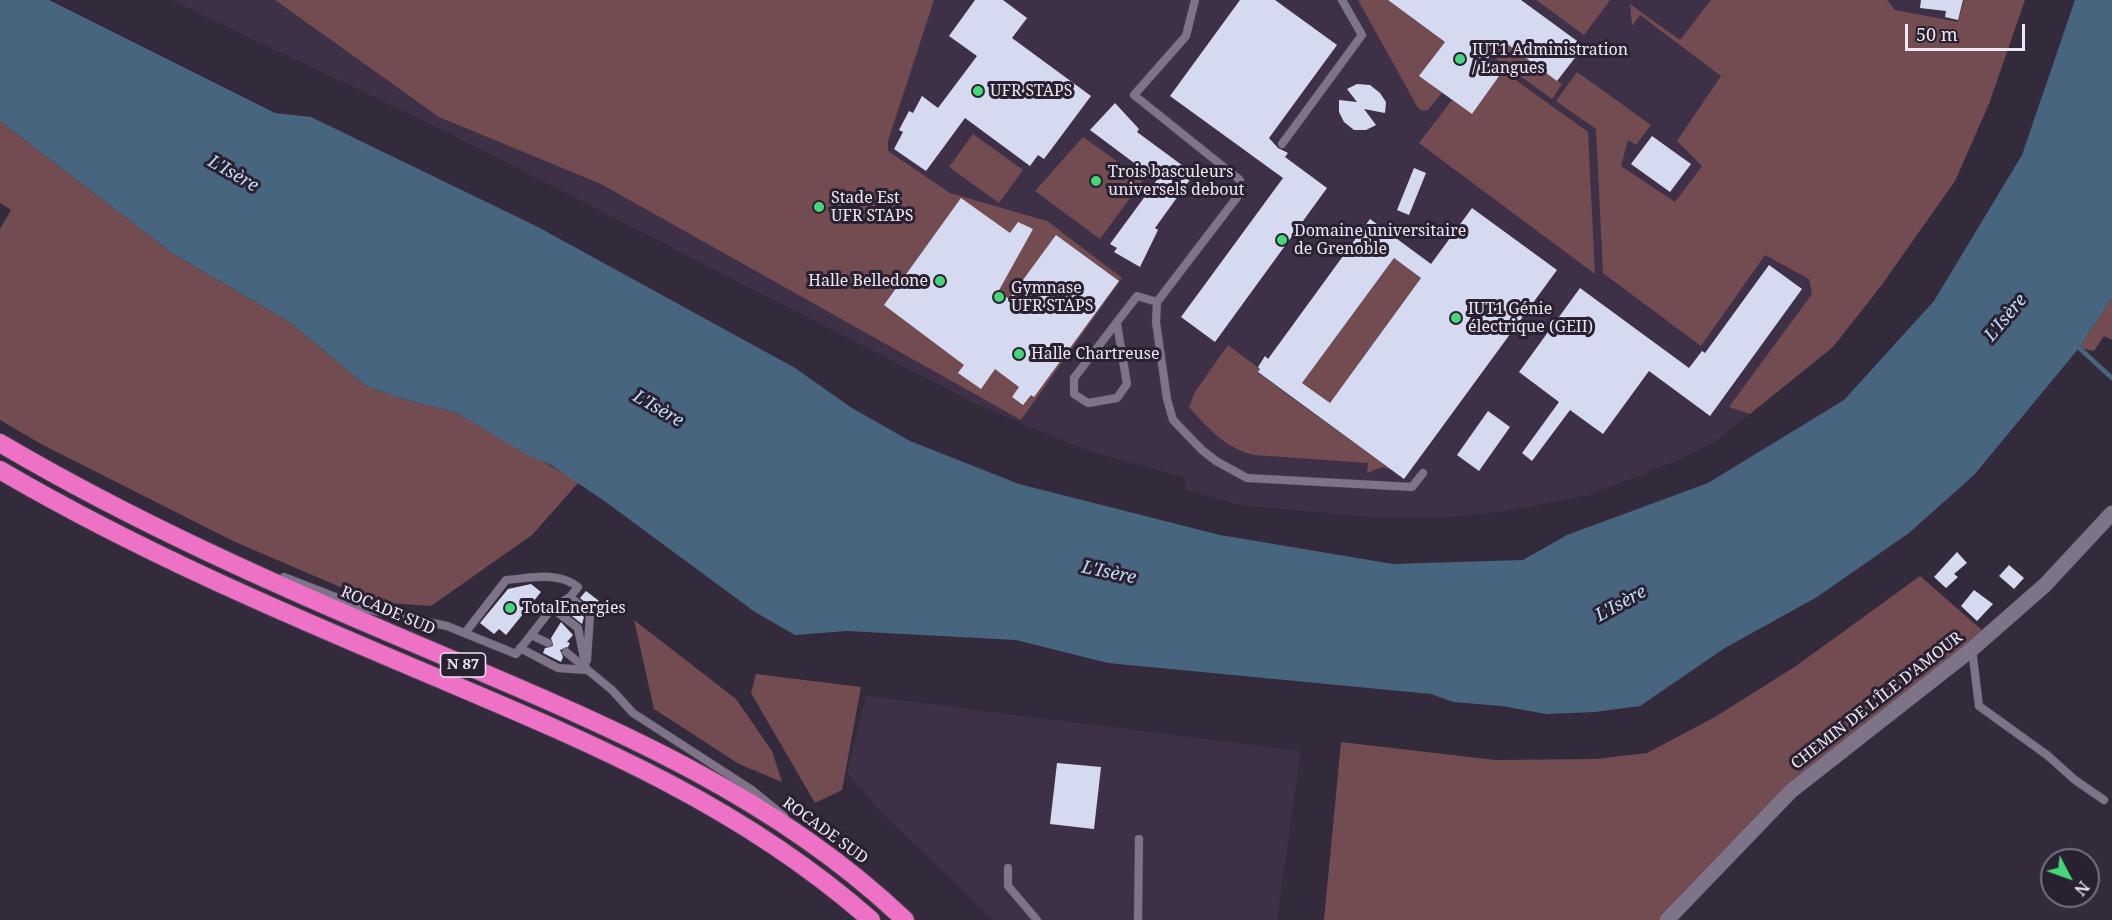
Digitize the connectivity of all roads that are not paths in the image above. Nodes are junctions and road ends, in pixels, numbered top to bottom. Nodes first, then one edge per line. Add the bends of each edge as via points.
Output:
1 (1195, 0) edge
2 (1342, 0) edge
3 (1282, 144) dead end
4 (1157, 302) junction
5 (1117, 324) junction
6 (0, 443) edge
7 (0, 470) edge
8 (1423, 473) dead end
9 (2112, 513) edge
10 (130, 514) junction
11 (570, 597) junction
12 (552, 608) junction
13 (465, 633) junction
14 (531, 634) junction
15 (548, 643) dead end
16 (520, 648) junction
17 (1972, 649) junction
18 (566, 652) dead end
19 (586, 670) junction
20 (2104, 800) dead end
21 (1139, 839) dead end
22 (831, 856) junction
23 (1008, 868) dead end
24 (872, 920) edge
25 (905, 920) edge
26 (1036, 920) edge
27 (1137, 920) edge
28 (1667, 920) edge

1 - 4 lane via 1186,36 1134,95 1240,180 1241,192
2 - 3 lane via 1362,35
4 - 5 lane via 1137,296
4 - 8 lane via 1156,322 1173,420 1216,461 1247,478 1324,483 1412,487
5 - 5 lane via 1074,378 1074,394 1088,403 1117,398 1127,384
6 - 10 highway, ROCADE SUD / N 87
7 - 24 highway, N 87 via 189,569 673,783 781,849
9 - 17 street, CHEMIN DE L'ÎLE D'AMOUR via 2044,585
10 - 13 lane via 366,609
10 - 22 highway, ROCADE SUD / N 87 via 289,590 670,756 751,802
11 - 12 lane
11 - 13 lane via 578,587 568,579 546,576 506,580
11 - 19 lane via 590,614
12 - 14 lane
12 - 19 lane via 578,628
13 - 16 lane via 516,654
14 - 15 lane
14 - 16 lane
16 - 19 lane via 558,668
17 - 20 lane via 1979,706
17 - 28 street, CHEMIN DE L'ÎLE D'AMOUR via 1791,791
18 - 19 lane
19 - 22 lane via 633,713 752,790
21 - 27 lane
22 - 25 highway, ROCADE SUD / N 87
23 - 26 lane via 1008,886

